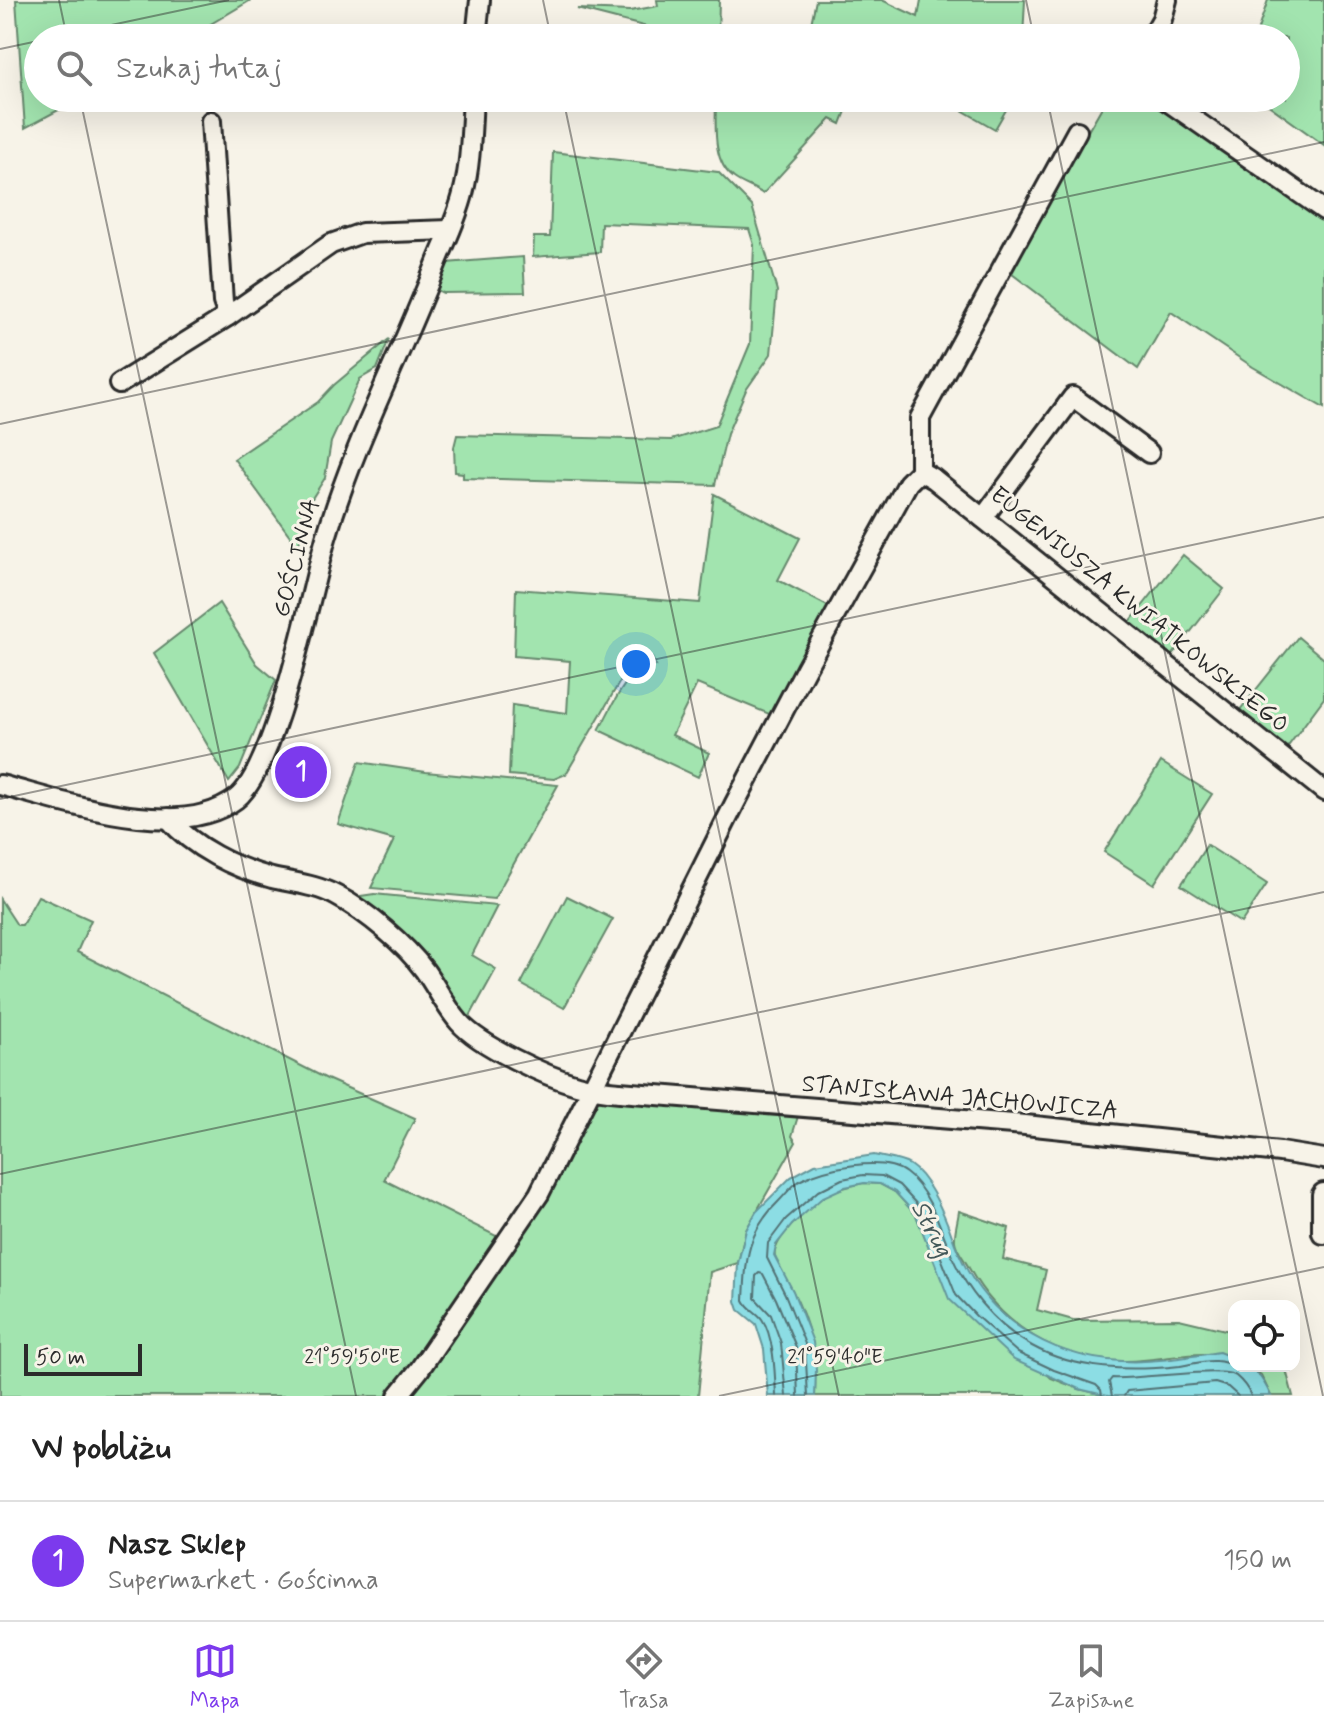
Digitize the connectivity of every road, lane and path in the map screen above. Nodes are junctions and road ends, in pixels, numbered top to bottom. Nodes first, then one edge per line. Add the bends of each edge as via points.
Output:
1 (480, 0) edge
2 (1167, 0) edge
3 (477, 24) edge
4 (1159, 24) edge
5 (472, 112) edge
6 (1183, 112) edge
7 (211, 121) dead end
8 (1077, 131) dead end
9 (1324, 210) edge
10 (450, 230) junction
11 (228, 316) junction
12 (119, 384) dead end
13 (1149, 453) dead end
14 (920, 471) junction
15 (983, 518) junction
16 (0, 785) edge
17 (1324, 791) edge
18 (168, 818) junction
19 (592, 1089) junction
20 (1324, 1159) edge
21 (1324, 1195) edge
22 (1324, 1232) edge
23 (398, 1396) edge

1 - 3 street
2 - 4 street
5 - 10 street, GOŚCINNA via 467,176
6 - 9 street
7 - 11 street
8 - 14 street via 920,418
10 - 11 street via 362,233 331,244
10 - 18 street, GOŚCINNA via 340,495 256,776 235,800 193,816
11 - 12 street
13 - 15 street via 1073,397
14 - 15 street, EUGENIUSZA KWIATKOWSKIEGO
14 - 19 street via 908,483 806,668
15 - 17 street, EUGENIUSZA KWIATKOWSKIEGO
16 - 18 street, GOŚCINNA via 81,806
18 - 19 street, STANISŁAWA JACHOWICZA via 226,861 324,890 355,907 424,969 471,1033 515,1059
19 - 20 street, STANISŁAWA JACHOWICZA via 1025,1125
19 - 23 street via 539,1194
21 - 22 street

